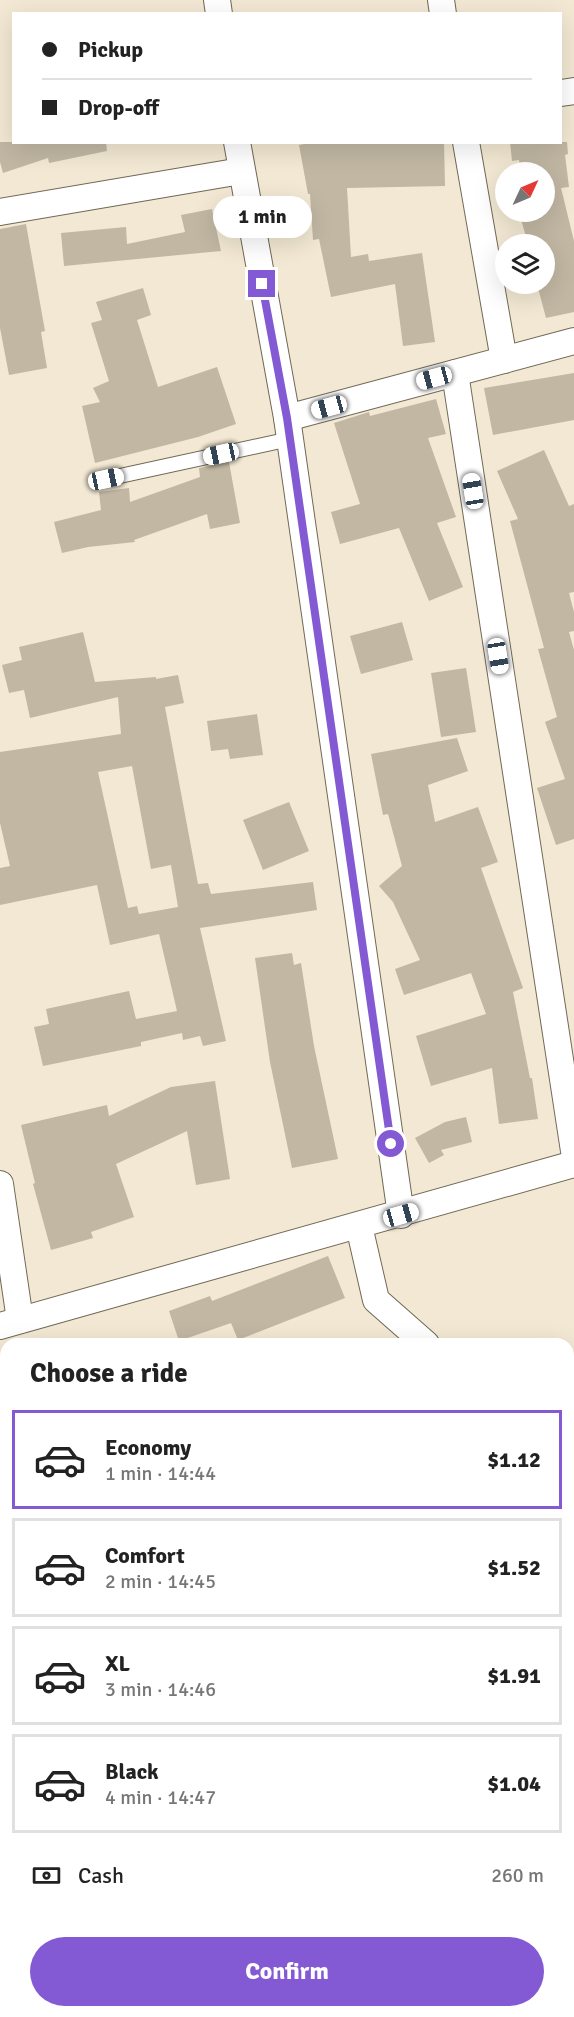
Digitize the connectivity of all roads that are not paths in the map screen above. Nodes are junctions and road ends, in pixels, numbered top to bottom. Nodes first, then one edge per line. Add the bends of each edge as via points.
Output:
1 (237, 144) edge
2 (466, 144) edge
3 (241, 171) junction
4 (0, 212) edge
5 (574, 341) edge
6 (504, 360) junction
7 (455, 373) junction
8 (288, 429) junction
9 (106, 479) dead end
10 (574, 1151) edge
11 (574, 1164) edge
12 (0, 1184) edge
13 (401, 1215) junction
14 (359, 1226) junction
15 (10, 1323) edge
16 (419, 1338) edge

1 - 3 street
2 - 6 street
3 - 4 street
3 - 8 street
5 - 6 street
6 - 7 street
7 - 8 street
7 - 10 street
8 - 9 lane
8 - 13 street
11 - 13 street
12 - 15 street
13 - 14 street
14 - 15 street
14 - 16 street via 376,1300

